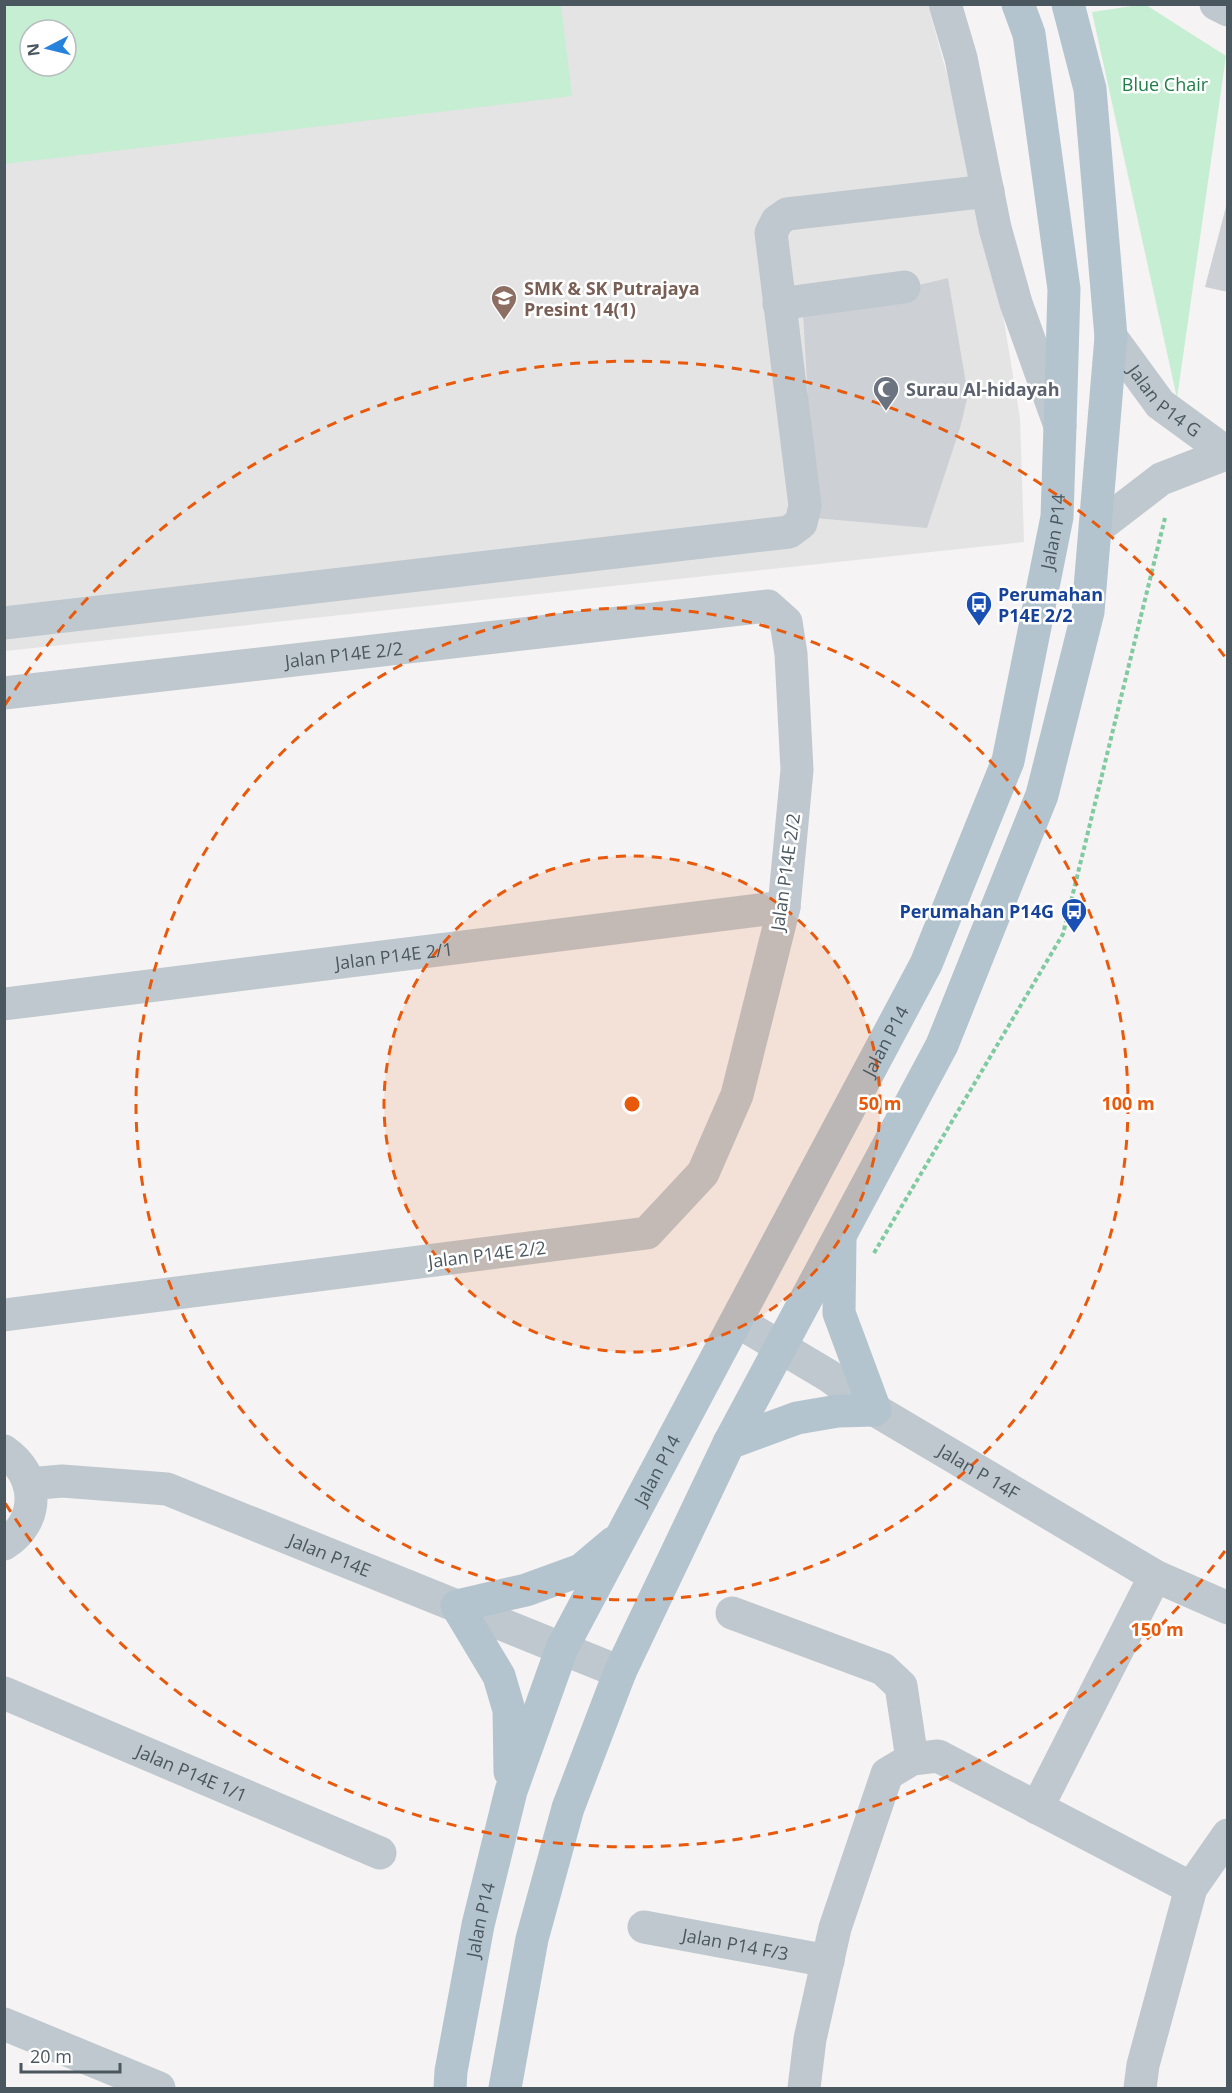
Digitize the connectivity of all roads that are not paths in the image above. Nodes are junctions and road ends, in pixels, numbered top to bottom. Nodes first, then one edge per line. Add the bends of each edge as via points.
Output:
1 (945, 4) edge
2 (1018, 4) edge
3 (1068, 4) edge
4 (1216, 4) edge
5 (1227, 10) edge
6 (988, 191) junction
7 (904, 287) dead end
8 (779, 304) junction
9 (1112, 338) junction
10 (1060, 426) junction
11 (1227, 453) edge
12 (1096, 529) junction
13 (4, 623) edge
14 (4, 693) edge
15 (784, 907) junction
16 (4, 1004) edge
17 (840, 1233) junction
18 (4, 1315) edge
19 (737, 1320) junction
20 (781, 1348) junction
21 (875, 1410) junction
22 (729, 1443) junction
23 (4, 1451) edge
24 (29, 1484) junction
25 (622, 1535) junction
26 (4, 1544) edge
27 (1155, 1576) junction
28 (457, 1606) junction
29 (1227, 1608) edge
30 (732, 1613) dead end
31 (562, 1648) junction
32 (620, 1672) junction
33 (4, 1693) edge
34 (912, 1759) junction
35 (511, 1791) junction
36 (1037, 1808) junction
37 (1227, 1835) edge
38 (380, 1853) dead end
39 (1191, 1888) junction
40 (644, 1927) dead end
41 (828, 1961) junction
42 (4, 2024) edge
43 (159, 2088) edge
44 (450, 2088) edge
45 (505, 2088) edge
46 (804, 2088) edge
47 (1140, 2088) edge

1 - 6 street via 961,58
2 - 10 main road, Jalan P14 via 1029,34 1064,289
3 - 9 main road via 1090,89
4 - 5 street
6 - 8 street via 787,214 777,221 771,233
6 - 10 street via 1016,303
7 - 8 street
8 - 13 street via 805,506 801,523 789,532
9 - 11 street, Jalan P14 G via 1160,404
9 - 12 main road
10 - 19 main road, Jalan P14 via 1057,517 1008,761 926,964
11 - 12 street, Jalan P14 G via 1161,479
12 - 17 main road via 1088,612 1042,795 942,1045
14 - 15 street, Jalan P14E 2/2 via 768,606 786,622 792,654 797,770
15 - 16 street, Jalan P14E 2/1
15 - 18 street, Jalan P14E 2/2 via 737,1095 703,1173 647,1233
17 - 20 main road
17 - 21 main road via 839,1313
19 - 20 street, Jalan P 14F
19 - 25 main road, Jalan P14
20 - 21 street, Jalan P 14F via 829,1376
20 - 22 main road
21 - 22 main road via 797,1418
21 - 27 street, Jalan P 14F
22 - 32 main road
23 - 24 street via 26,1473
24 - 26 street via 30,1508 24,1525
24 - 28 street, Jalan P14E via 62,1481 167,1489
25 - 28 main road via 581,1570 526,1590
25 - 31 main road, Jalan P14
27 - 29 street, Jalan P 14F
27 - 36 street
28 - 31 street, Jalan P14E
28 - 35 main road via 499,1676 509,1710
30 - 34 street via 883,1668 901,1686
31 - 32 street, Jalan P14E
31 - 35 main road, Jalan P14
32 - 45 main road via 568,1808 532,1939
33 - 38 street, Jalan P14E 1/1
34 - 36 street via 938,1756
34 - 41 street via 887,1773 835,1928
35 - 44 main road, Jalan P14 via 478,1925
36 - 39 street
37 - 39 street
39 - 47 street
40 - 41 street, Jalan P14 F/3
41 - 46 street via 810,2039
42 - 43 street

